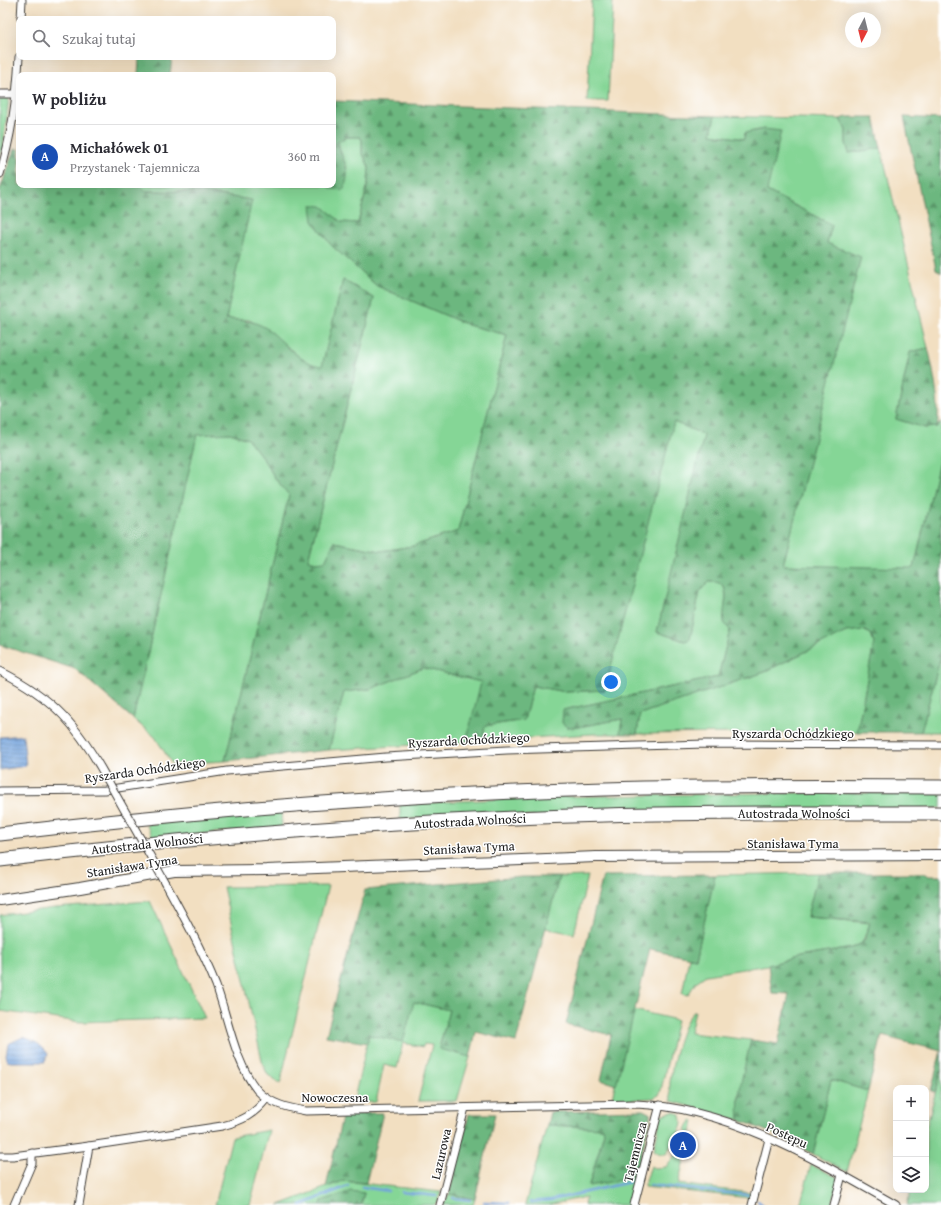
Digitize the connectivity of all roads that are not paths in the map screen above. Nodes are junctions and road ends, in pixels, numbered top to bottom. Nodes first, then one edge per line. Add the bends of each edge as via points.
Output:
1 (22, 0) edge
2 (21, 16) edge
3 (19, 60) edge
4 (18, 72) edge
5 (0, 94) edge
6 (16, 94) edge
7 (16, 100) edge
8 (0, 174) edge
9 (0, 671) edge
10 (941, 745) edge
11 (941, 787) edge
12 (0, 791) edge
13 (941, 813) edge
14 (0, 834) edge
15 (941, 855) edge
16 (0, 860) edge
17 (0, 900) edge
18 (267, 1098) junction
19 (660, 1105) junction
20 (464, 1108) junction
21 (769, 1139) junction
22 (89, 1146) junction
23 (32, 1153) junction
24 (0, 1156) edge
25 (842, 1174) junction
26 (14, 1205) edge
27 (79, 1205) edge
28 (440, 1205) edge
29 (634, 1205) edge
30 (752, 1205) edge
31 (834, 1205) edge
32 (896, 1205) edge

1 - 2 street
3 - 4 street
5 - 6 street
7 - 8 street via 8,151
9 - 18 street, bridge via 24,683 46,699 82,737 166,884 207,964 243,1067 258,1090
10 - 12 street, Ryszarda Ochódzkiego via 684,745 507,750 386,757 227,771 105,790
11 - 14 highway, Autostrada Wolności via 734,787 471,794 209,812
13 - 16 highway, Autostrada Wolności via 726,813 472,820 210,838
15 - 17 street, Stanisława Tyma via 596,857 266,870 174,871
18 - 20 street, Nowoczesna via 288,1108 306,1111
18 - 22 street via 254,1114 236,1123
19 - 20 street, Nowoczesna
19 - 21 street, Postępu via 727,1121
19 - 29 street, Tajemnicza
20 - 28 street, Lazurowa
21 - 25 street, Postępu
21 - 30 street
22 - 23 street
22 - 27 street
23 - 24 street
23 - 26 street via 32,1163
25 - 31 street
25 - 32 street, Postępu

